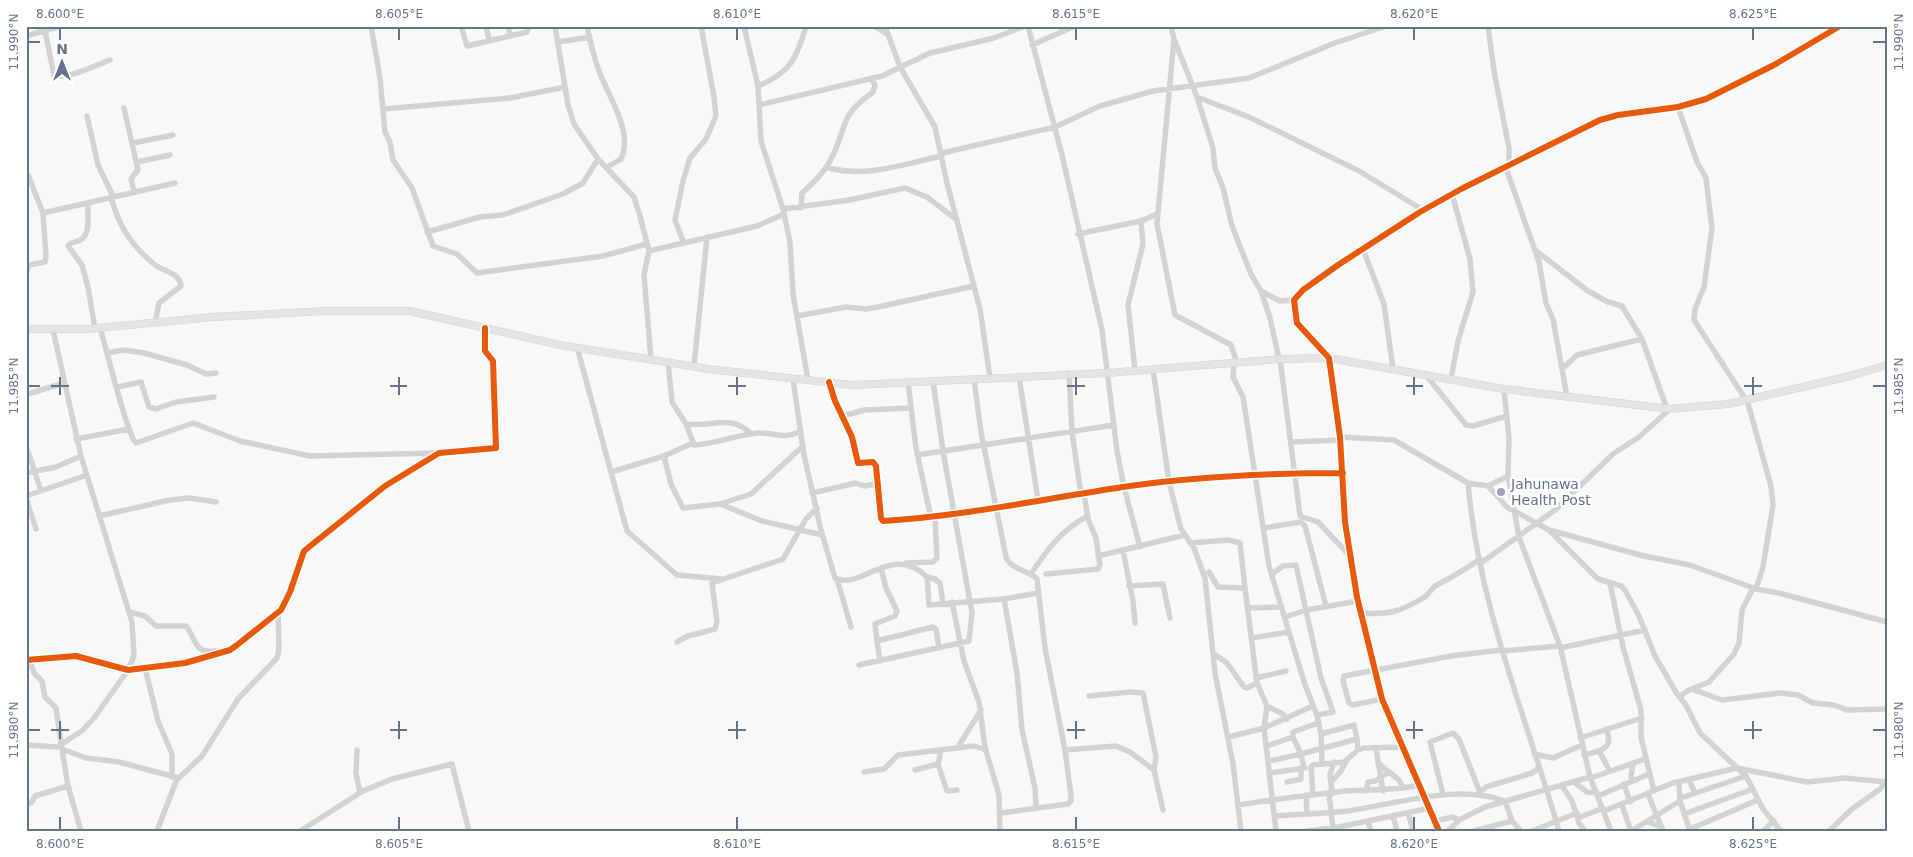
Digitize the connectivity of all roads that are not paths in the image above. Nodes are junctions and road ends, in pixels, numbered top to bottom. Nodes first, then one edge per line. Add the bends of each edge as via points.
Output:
1 (62, 26) edge
2 (371, 26) edge
3 (461, 26) edge
4 (486, 26) edge
5 (508, 26) edge
6 (529, 26) edge
7 (554, 26) edge
8 (587, 26) edge
9 (701, 26) edge
10 (744, 26) edge
11 (806, 26) edge
12 (874, 26) edge
13 (885, 26) edge
14 (1026, 26) edge
15 (1075, 26) edge
16 (1171, 26) edge
17 (1386, 26) edge
18 (1488, 26) edge
19 (1840, 26) edge
20 (44, 31) junction
21 (510, 34) junction
22 (887, 35) junction
23 (26, 36) edge
24 (590, 37) junction
25 (489, 39) junction
26 (1174, 39) junction
27 (558, 42) junction
28 (1032, 44) junction
29 (110, 60) dead end
30 (900, 67) junction
31 (872, 78) junction
32 (758, 86) junction
33 (564, 87) junction
34 (1193, 87) junction
35 (1168, 89) junction
36 (1197, 97) junction
37 (759, 105) junction
38 (124, 108) dead end
39 (1678, 108) junction
40 (383, 109) junction
41 (87, 116) dead end
42 (1055, 127) junction
43 (173, 135) dead end
44 (133, 143) junction
45 (170, 155) dead end
46 (942, 155) junction
47 (598, 159) junction
48 (137, 162) junction
49 (826, 167) junction
50 (1507, 167) junction
51 (606, 168) junction
52 (28, 175) dead end
53 (175, 183) dead end
54 (134, 191) junction
55 (1452, 194) junction
56 (112, 196) junction
57 (88, 203) junction
58 (801, 208) junction
59 (1423, 210) junction
60 (784, 212) junction
61 (43, 213) junction
62 (1157, 214) junction
63 (957, 220) junction
64 (1141, 221) junction
65 (427, 232) junction
66 (1078, 234) junction
67 (707, 237) junction
68 (683, 241) junction
69 (647, 244) junction
70 (1363, 249) junction
71 (1535, 250) junction
72 (649, 251) junction
73 (26, 273) edge
74 (974, 286) junction
75 (1261, 292) junction
76 (1294, 300) junction
77 (797, 316) junction
78 (154, 323) junction
79 (98, 328) junction
80 (485, 328) junction
81 (26, 329) edge
82 (53, 330) junction
83 (1642, 339) junction
84 (577, 347) junction
85 (108, 353) junction
86 (1329, 358) junction
87 (651, 359) junction
88 (1280, 359) junction
89 (668, 361) junction
90 (1236, 363) junction
91 (1887, 365) edge
92 (694, 366) junction
93 (1393, 368) junction
94 (1153, 369) junction
95 (1562, 369) junction
96 (1135, 370) junction
97 (1108, 372) junction
98 (1069, 373) junction
99 (216, 374) dead end
100 (1426, 375) junction
101 (1019, 377) junction
102 (990, 378) junction
103 (793, 379) junction
104 (1451, 379) junction
105 (808, 380) junction
106 (974, 380) junction
107 (934, 381) junction
108 (830, 382) junction
109 (908, 382) junction
110 (64, 383) junction
111 (118, 387) junction
112 (1504, 389) junction
113 (28, 394) dead end
114 (214, 397) dead end
115 (1567, 397) junction
116 (1746, 400) junction
117 (910, 408) junction
118 (1668, 409) junction
119 (843, 416) junction
120 (1507, 416) junction
121 (686, 424) junction
122 (1114, 425) junction
123 (129, 429) junction
124 (799, 432) junction
125 (1072, 432) junction
126 (751, 434) junction
127 (1027, 437) junction
128 (76, 438) junction
129 (1341, 439) junction
130 (1292, 442) junction
131 (693, 444) junction
132 (984, 444) junction
133 (802, 447) junction
134 (28, 451) dead end
135 (942, 451) junction
136 (438, 453) junction
137 (917, 455) junction
138 (81, 456) junction
139 (664, 456) junction
140 (35, 470) junction
141 (611, 472) junction
142 (26, 473) edge
143 (1295, 473) junction
144 (1343, 473) junction
145 (87, 475) junction
146 (1256, 475) junction
147 (1508, 476) junction
148 (1168, 482) junction
149 (1468, 483) junction
150 (877, 484) junction
151 (1488, 486) junction
152 (1124, 487) junction
153 (41, 491) junction
154 (812, 493) junction
155 (1082, 494) junction
156 (26, 497) edge
157 (1038, 500) junction
158 (216, 502) dead end
159 (720, 504) junction
160 (997, 506) junction
161 (817, 508) junction
162 (1514, 513) junction
163 (955, 514) junction
164 (99, 516) junction
165 (1088, 516) junction
166 (933, 518) junction
167 (1536, 524) junction
168 (1264, 528) junction
169 (36, 529) dead end
170 (800, 529) junction
171 (1549, 530) junction
172 (822, 534) junction
173 (1185, 535) junction
174 (1519, 537) junction
175 (1190, 543) junction
176 (1140, 547) junction
177 (1124, 550) junction
178 (1098, 556) junction
179 (1351, 557) junction
180 (1480, 561) junction
181 (906, 563) junction
182 (881, 568) junction
183 (1209, 572) dead end
184 (1031, 574) junction
185 (1046, 574) dead end
186 (1272, 574) junction
187 (927, 577) junction
188 (722, 579) junction
189 (837, 579) junction
190 (1610, 583) junction
191 (1129, 586) junction
192 (1245, 588) junction
193 (1754, 588) junction
194 (1038, 593) junction
195 (1004, 599) junction
196 (969, 601) junction
197 (1358, 601) junction
198 (952, 602) junction
199 (943, 603) junction
200 (1326, 606) junction
201 (1280, 607) junction
202 (1248, 608) junction
203 (1307, 610) junction
204 (129, 612) junction
205 (278, 613) junction
206 (1361, 613) junction
207 (1170, 618) dead end
208 (1285, 618) junction
209 (1887, 622) edge
210 (1135, 623) dead end
211 (851, 627) dead end
212 (1645, 630) junction
213 (1289, 632) junction
214 (1622, 635) junction
215 (1252, 638) junction
216 (877, 641) junction
217 (677, 642) dead end
218 (961, 643) junction
219 (1560, 647) junction
220 (939, 648) junction
221 (215, 651) dead end
222 (1501, 651) junction
223 (1214, 654) junction
224 (28, 659) edge
225 (880, 661) junction
226 (860, 665) dead end
227 (144, 668) junction
228 (128, 670) junction
229 (1286, 671) dead end
230 (1375, 671) junction
231 (1257, 680) junction
232 (1692, 689) junction
233 (1089, 696) dead end
234 (1679, 697) junction
235 (1382, 699) junction
236 (1267, 706) junction
237 (1313, 706) junction
238 (1887, 709) edge
239 (981, 710) junction
240 (1317, 715) junction
241 (1286, 718) junction
242 (1642, 718) junction
243 (1318, 723) junction
244 (1264, 728) junction
245 (1606, 729) junction
246 (1320, 734) junction
247 (1293, 736) junction
248 (1229, 737) junction
249 (1357, 739) junction
250 (1581, 742) junction
251 (26, 745) edge
252 (1267, 746) junction
253 (61, 747) junction
254 (958, 747) junction
255 (1401, 747) junction
256 (1321, 748) junction
257 (1376, 748) junction
258 (357, 750) dead end
259 (941, 750) junction
260 (986, 750) junction
261 (1064, 750) junction
262 (1358, 750) junction
263 (1599, 751) junction
264 (1301, 754) junction
265 (1534, 754) junction
266 (1584, 755) junction
267 (1645, 760) junction
268 (1269, 761) junction
269 (1346, 761) junction
270 (1322, 762) junction
271 (1334, 762) junction
272 (1378, 763) junction
273 (1633, 763) junction
274 (938, 764) junction
275 (1311, 767) junction
276 (1302, 768) junction
277 (1539, 768) junction
278 (1737, 768) junction
279 (915, 770) dead end
280 (1154, 770) junction
281 (1730, 770) junction
282 (1610, 771) junction
283 (864, 772) dead end
284 (1389, 772) junction
285 (1270, 773) junction
286 (1649, 774) junction
287 (1746, 776) junction
288 (1590, 777) junction
289 (174, 778) junction
290 (1381, 778) junction
291 (1632, 780) junction
292 (1689, 780) junction
293 (1737, 781) junction
294 (1287, 782) dead end
295 (1331, 782) junction
296 (1574, 782) junction
297 (1679, 782) junction
298 (1886, 782) edge
299 (1624, 784) junction
300 (1420, 785) junction
301 (68, 786) junction
302 (1562, 786) junction
303 (1404, 788) junction
304 (1546, 789) junction
305 (1753, 789) junction
306 (958, 790) dead end
307 (1366, 791) junction
308 (1383, 791) junction
309 (360, 793) junction
310 (1480, 793) junction
311 (1651, 793) junction
312 (1695, 793) junction
313 (1330, 794) junction
314 (1443, 794) junction
315 (1597, 794) junction
316 (1309, 795) junction
317 (1425, 797) junction
318 (1274, 799) junction
319 (1681, 799) junction
320 (1758, 800) junction
321 (1505, 802) junction
322 (1630, 802) junction
323 (1388, 804) junction
324 (26, 805) edge
325 (1238, 805) junction
326 (1622, 805) junction
327 (1036, 807) junction
328 (1430, 808) junction
329 (1164, 810) dead end
330 (1604, 810) junction
331 (1331, 812) junction
332 (1001, 813) junction
333 (1408, 813) junction
334 (1307, 814) junction
335 (1684, 814) junction
336 (1578, 815) junction
337 (1275, 816) junction
338 (1393, 816) junction
339 (1658, 816) junction
340 (1459, 820) junction
341 (1435, 821) junction
342 (1512, 821) junction
343 (1556, 821) junction
344 (1774, 821) junction
345 (1368, 822) junction
346 (1648, 822) junction
347 (1333, 828) junction
348 (308, 829) edge
349 (1663, 829) edge
350 (1320, 830) edge
351 (1610, 830) edge
352 (1690, 830) edge
353 (81, 831) edge
354 (157, 831) edge
355 (300, 831) edge
356 (469, 831) edge
357 (1000, 831) edge
358 (1241, 831) edge
359 (1276, 831) edge
360 (1307, 831) edge
361 (1370, 831) edge
362 (1397, 831) edge
363 (1413, 831) edge
364 (1439, 831) edge
365 (1448, 831) edge
366 (1474, 831) edge
367 (1521, 831) edge
368 (1532, 831) edge
369 (1559, 831) edge
370 (1585, 831) edge
371 (1631, 831) edge
372 (1764, 831) edge
373 (1781, 831) edge
374 (1829, 831) edge

1 - 20 street
2 - 40 street
3 - 25 street via 467,46
4 - 25 street
5 - 21 street
6 - 21 street via 527,32
7 - 27 street
8 - 24 street
9 - 68 street via 716,116 706,139 690,158 683,180 675,220
10 - 32 street
11 - 32 street via 789,67
12 - 22 street
13 - 22 street
14 - 28 street
14 - 30 street via 994,38 930,53
15 - 28 street
16 - 26 street
17 - 34 street via 1249,78
18 - 50 street via 1510,156
19 - 39 street via 1774,65 1706,99
20 - 23 street
20 - 29 street via 54,75 58,77
21 - 25 street
22 - 30 street
24 - 27 street
24 - 51 street via 625,143 621,159
26 - 34 street
26 - 35 street
27 - 33 street
28 - 42 street
30 - 31 street
30 - 46 street via 935,127
31 - 37 street
31 - 49 street via 873,92 846,118
32 - 37 street
33 - 40 street via 510,98
33 - 47 street via 574,124
34 - 35 street
34 - 36 street
35 - 42 street via 1100,106
35 - 62 street
36 - 59 street via 1249,117 1360,171
36 - 75 street via 1232,226
37 - 60 street via 761,141
38 - 44 street
39 - 50 street via 1618,114 1600,120
39 - 116 street via 1706,178 1712,228 1704,287 1694,320
40 - 65 street via 383,127 393,160 412,188
41 - 56 street via 98,166
42 - 46 street
42 - 66 street
43 - 44 street
44 - 48 street
45 - 48 street
46 - 49 street via 888,169 851,172
46 - 63 street
47 - 51 street
47 - 65 street via 583,183 563,194 503,215 480,217
48 - 54 street via 138,173 131,180
49 - 58 street via 802,193
50 - 55 street
50 - 71 street
51 - 69 street via 634,198
52 - 61 street
53 - 54 street
54 - 56 street
55 - 59 street
55 - 104 street via 1470,259 1473,292 1458,341
56 - 57 street
56 - 78 street via 118,220 128,237 157,266 180,280 181,286 159,303
57 - 61 street
57 - 79 street via 87,232 82,239 68,246 82,265
58 - 60 street
58 - 63 street via 905,188 927,197
59 - 70 street
60 - 67 street via 757,226
60 - 77 street
61 - 73 street via 45,260 30,264
62 - 64 street
62 - 90 street via 1175,316 1231,345
63 - 74 street
64 - 66 street
64 - 96 street via 1143,244 1128,305
65 - 69 street via 433,246 457,254 477,273 603,256
66 - 97 street via 1102,330
67 - 68 street
67 - 92 street
68 - 72 street
69 - 72 street
70 - 76 street via 1303,290
70 - 93 street via 1384,304
71 - 83 street via 1588,291 1622,306
71 - 95 street
72 - 87 street via 644,275
74 - 77 street via 878,307 846,307
74 - 102 street
75 - 76 street via 1280,300
75 - 88 street
76 - 86 street via 1297,323
77 - 105 street
78 - 79 main road
78 - 80 main road via 213,316 362,310 410,312
79 - 82 main road
79 - 85 street
80 - 84 main road
80 - 136 street via 485,351 493,361 496,448
81 - 82 main road
82 - 110 street
83 - 95 street via 1577,355
83 - 118 street
84 - 87 main road
84 - 141 street
85 - 99 street via 123,350 144,353 206,374
85 - 111 street
86 - 88 main road
86 - 93 main road
86 - 129 street
87 - 89 main road
88 - 90 main road
88 - 130 street
89 - 92 main road
89 - 121 street via 672,402
90 - 94 main road
90 - 146 street via 1233,378 1242,392
91 - 116 main road
92 - 103 main road
93 - 100 main road
94 - 96 main road
94 - 148 street
95 - 115 street
96 - 97 main road
97 - 98 main road
97 - 122 street
98 - 101 main road
98 - 125 street
100 - 104 main road
100 - 120 street via 1466,425
101 - 102 main road
101 - 127 street
102 - 106 main road
103 - 105 main road
103 - 124 street
104 - 112 main road
105 - 108 main road
106 - 107 main road
106 - 132 street
107 - 109 main road
107 - 135 street
108 - 109 main road via 863,386
108 - 119 street
109 - 117 street
110 - 113 street
110 - 128 street
111 - 114 street via 141,382 149,406 156,409 176,402
111 - 123 street
112 - 115 main road
112 - 120 street
115 - 118 main road
116 - 118 main road via 1699,408
116 - 193 street via 1771,486 1773,505 1765,558
117 - 119 street via 864,410
117 - 137 street
118 - 167 street
119 - 150 street via 858,463 873,462
120 - 147 street
121 - 126 street via 698,426 733,422 743,425
121 - 131 street
122 - 125 street
122 - 152 street
123 - 128 street
123 - 136 street via 136,443 193,423 240,441 310,456
124 - 126 street via 785,437
124 - 133 street
125 - 127 street
125 - 155 street
126 - 131 street
127 - 132 street
127 - 157 street
128 - 138 street
129 - 130 street
129 - 144 street
129 - 149 street via 1394,440
130 - 143 street
131 - 139 street
132 - 135 street
132 - 160 street
133 - 154 street
133 - 159 street via 750,494
134 - 140 street
135 - 137 street
135 - 163 street
136 - 205 street via 384,486 304,551 290,592
137 - 166 street
138 - 140 street via 56,467
138 - 145 street
139 - 141 street
139 - 159 street via 681,506
140 - 142 street
140 - 153 street
141 - 188 street via 624,525 635,539 677,576
143 - 144 street
143 - 146 street
143 - 179 street via 1300,516 1318,522
144 - 179 street via 1345,522
145 - 153 street
145 - 164 street
146 - 148 street
146 - 168 street
147 - 151 street
147 - 162 street
148 - 152 street
148 - 173 street
149 - 151 street
149 - 180 street
150 - 154 street via 856,484
150 - 166 street via 884,521
151 - 162 street
152 - 155 street
152 - 176 street
153 - 156 street
154 - 161 street
155 - 157 street
155 - 165 street
156 - 169 street
157 - 160 street
158 - 164 street via 189,498 170,500
159 - 170 street via 762,521
160 - 163 street
160 - 184 street via 1008,563
161 - 170 street
161 - 172 street
162 - 167 street
162 - 174 street
163 - 166 street
163 - 196 street
164 - 204 street
165 - 178 street
165 - 184 street via 1051,545
166 - 181 street via 937,558 933,562
167 - 171 street
167 - 174 street
168 - 186 street
168 - 200 street via 1301,522 1305,526
170 - 172 street
170 - 188 street via 783,559
171 - 190 street via 1598,579
171 - 193 street via 1690,565
172 - 189 street
173 - 175 street
173 - 176 street
174 - 180 street
174 - 219 street
175 - 192 street via 1229,540 1240,543
175 - 223 street via 1205,578
176 - 177 street
177 - 178 street
177 - 191 street
178 - 185 street via 1098,569
179 - 197 street
180 - 206 street via 1398,611
180 - 222 street
181 - 182 street
181 - 187 street
182 - 189 street via 852,578
182 - 216 street via 897,611 895,616 875,624
183 - 192 street via 1218,587
184 - 194 street via 1036,579
186 - 201 street
186 - 203 street via 1283,566 1296,565
187 - 199 street via 940,583
187 - 199 street via 929,605
188 - 217 street via 710,585 717,622 715,629
189 - 211 street
190 - 212 street via 1625,590
190 - 214 street
191 - 207 street via 1163,584
191 - 210 street
192 - 202 street
193 - 209 street
193 - 232 street via 1742,610 1739,643 1734,654 1709,682
194 - 195 street
194 - 261 street
195 - 196 street
195 - 327 street
196 - 198 street
196 - 218 street via 973,623 971,636 970,641
197 - 200 street
197 - 206 street
198 - 199 street
198 - 218 street
200 - 203 street
201 - 202 street
201 - 208 street
202 - 215 street
203 - 208 street
203 - 240 street via 1321,678 1333,712
204 - 221 street via 145,616 156,626 186,626 191,640 209,652
204 - 228 street via 135,649
205 - 227 street via 230,650 175,665
205 - 289 street via 277,658 238,699 202,756 182,777
206 - 230 street
208 - 213 street
212 - 214 street
212 - 234 street via 1655,656
213 - 215 street
213 - 237 street
214 - 219 street
214 - 242 street
215 - 231 street
216 - 220 street via 933,627
216 - 225 street
218 - 220 street
218 - 239 street
219 - 222 street
219 - 250 street
220 - 225 street
222 - 230 street via 1450,656
222 - 265 street
223 - 231 street via 1227,663 1244,687
223 - 248 street via 1219,696
224 - 228 street via 76,656
224 - 253 street via 42,681 45,697 56,708
225 - 226 street
227 - 228 street
227 - 289 street via 158,721 172,754
228 - 253 street via 88,724
229 - 231 street
230 - 235 street
230 - 235 street via 1344,676 1343,681 1349,703
231 - 236 street
232 - 234 street
232 - 238 street via 1722,700 1788,693 1847,710
233 - 280 street via 1143,693 1156,758
234 - 278 street via 1700,733
235 - 255 street
236 - 241 street
236 - 244 street
237 - 240 street
237 - 241 street
239 - 254 street
239 - 260 street
240 - 243 street
241 - 244 street
242 - 245 street
242 - 267 street
243 - 246 street
243 - 247 street via 1293,732
244 - 248 street
244 - 252 street
245 - 250 street
245 - 263 street via 1609,744
246 - 249 street via 1354,725
246 - 256 street
247 - 252 street
247 - 264 street
248 - 325 street
249 - 256 street
249 - 262 street
250 - 265 street via 1553,758
250 - 266 street
251 - 253 street
252 - 268 street
253 - 289 street via 86,758 119,762
253 - 301 street
254 - 259 street
254 - 260 street via 974,746
255 - 257 street
255 - 300 street
256 - 264 street
256 - 270 street
257 - 262 street
257 - 272 street
258 - 309 street via 356,773
259 - 274 street
259 - 283 street via 898,755 884,769
260 - 332 street
261 - 280 street via 1116,746
261 - 327 street via 1071,801
262 - 269 street
263 - 266 street
263 - 282 street
264 - 268 street
264 - 276 street
265 - 277 street
266 - 288 street
267 - 273 street
267 - 286 street
268 - 285 street
269 - 271 street
269 - 295 street
270 - 271 street
270 - 275 street
271 - 295 street
272 - 284 street
272 - 290 street
273 - 282 street
273 - 291 street
274 - 279 street
274 - 306 street via 947,791
275 - 276 street
275 - 316 street
276 - 285 street
276 - 294 street via 1301,780
277 - 304 street
277 - 310 street via 1486,787
278 - 281 street
278 - 287 street
278 - 298 street via 1807,782 1845,778
280 - 329 street
281 - 292 street
281 - 293 street
282 - 288 street
284 - 290 street
284 - 303 street
285 - 318 street
286 - 291 street
286 - 311 street
287 - 293 street
287 - 305 street
288 - 296 street
288 - 315 street
289 - 354 street
290 - 307 street via 1368,782
290 - 308 street
291 - 299 street
292 - 297 street
292 - 312 street
293 - 312 street
295 - 313 street
296 - 302 street
296 - 315 street via 1587,792
297 - 311 street
297 - 319 street
298 - 374 street
299 - 315 street
299 - 322 street
300 - 303 street
300 - 317 street
301 - 324 street via 35,796
301 - 353 street
302 - 304 street
302 - 336 street
303 - 308 street
304 - 321 street
304 - 343 street
305 - 320 street
305 - 335 street
307 - 308 street
307 - 313 street
309 - 348 street
309 - 356 street via 392,780 452,764
310 - 314 street
310 - 314 street via 1459,739 1453,733 1430,742
310 - 321 street
311 - 322 street
311 - 339 street
312 - 319 street
313 - 316 street
313 - 331 street
314 - 317 street
315 - 330 street
316 - 318 street
316 - 334 street
317 - 323 street
317 - 328 street
318 - 325 street
318 - 337 street
319 - 335 street
319 - 339 street
320 - 344 street
320 - 352 street
321 - 340 street via 1485,807
321 - 342 street
322 - 326 street
323 - 331 street
323 - 338 street
325 - 358 street
326 - 330 street
326 - 371 street
327 - 332 street
328 - 333 street
328 - 341 street
330 - 336 street
330 - 351 street
331 - 334 street
331 - 347 street
332 - 357 street
333 - 338 street
333 - 363 street
334 - 337 street
335 - 352 street
336 - 343 street
336 - 370 street
337 - 359 street
338 - 345 street
338 - 362 street
339 - 346 street
339 - 349 street
340 - 341 street via 1452,817
340 - 365 street
341 - 364 street
342 - 366 street
342 - 367 street
343 - 368 street
343 - 369 street
344 - 372 street
344 - 373 street
345 - 347 street
345 - 361 street
346 - 349 street
346 - 371 street
347 - 350 street
348 - 355 street
350 - 360 street

